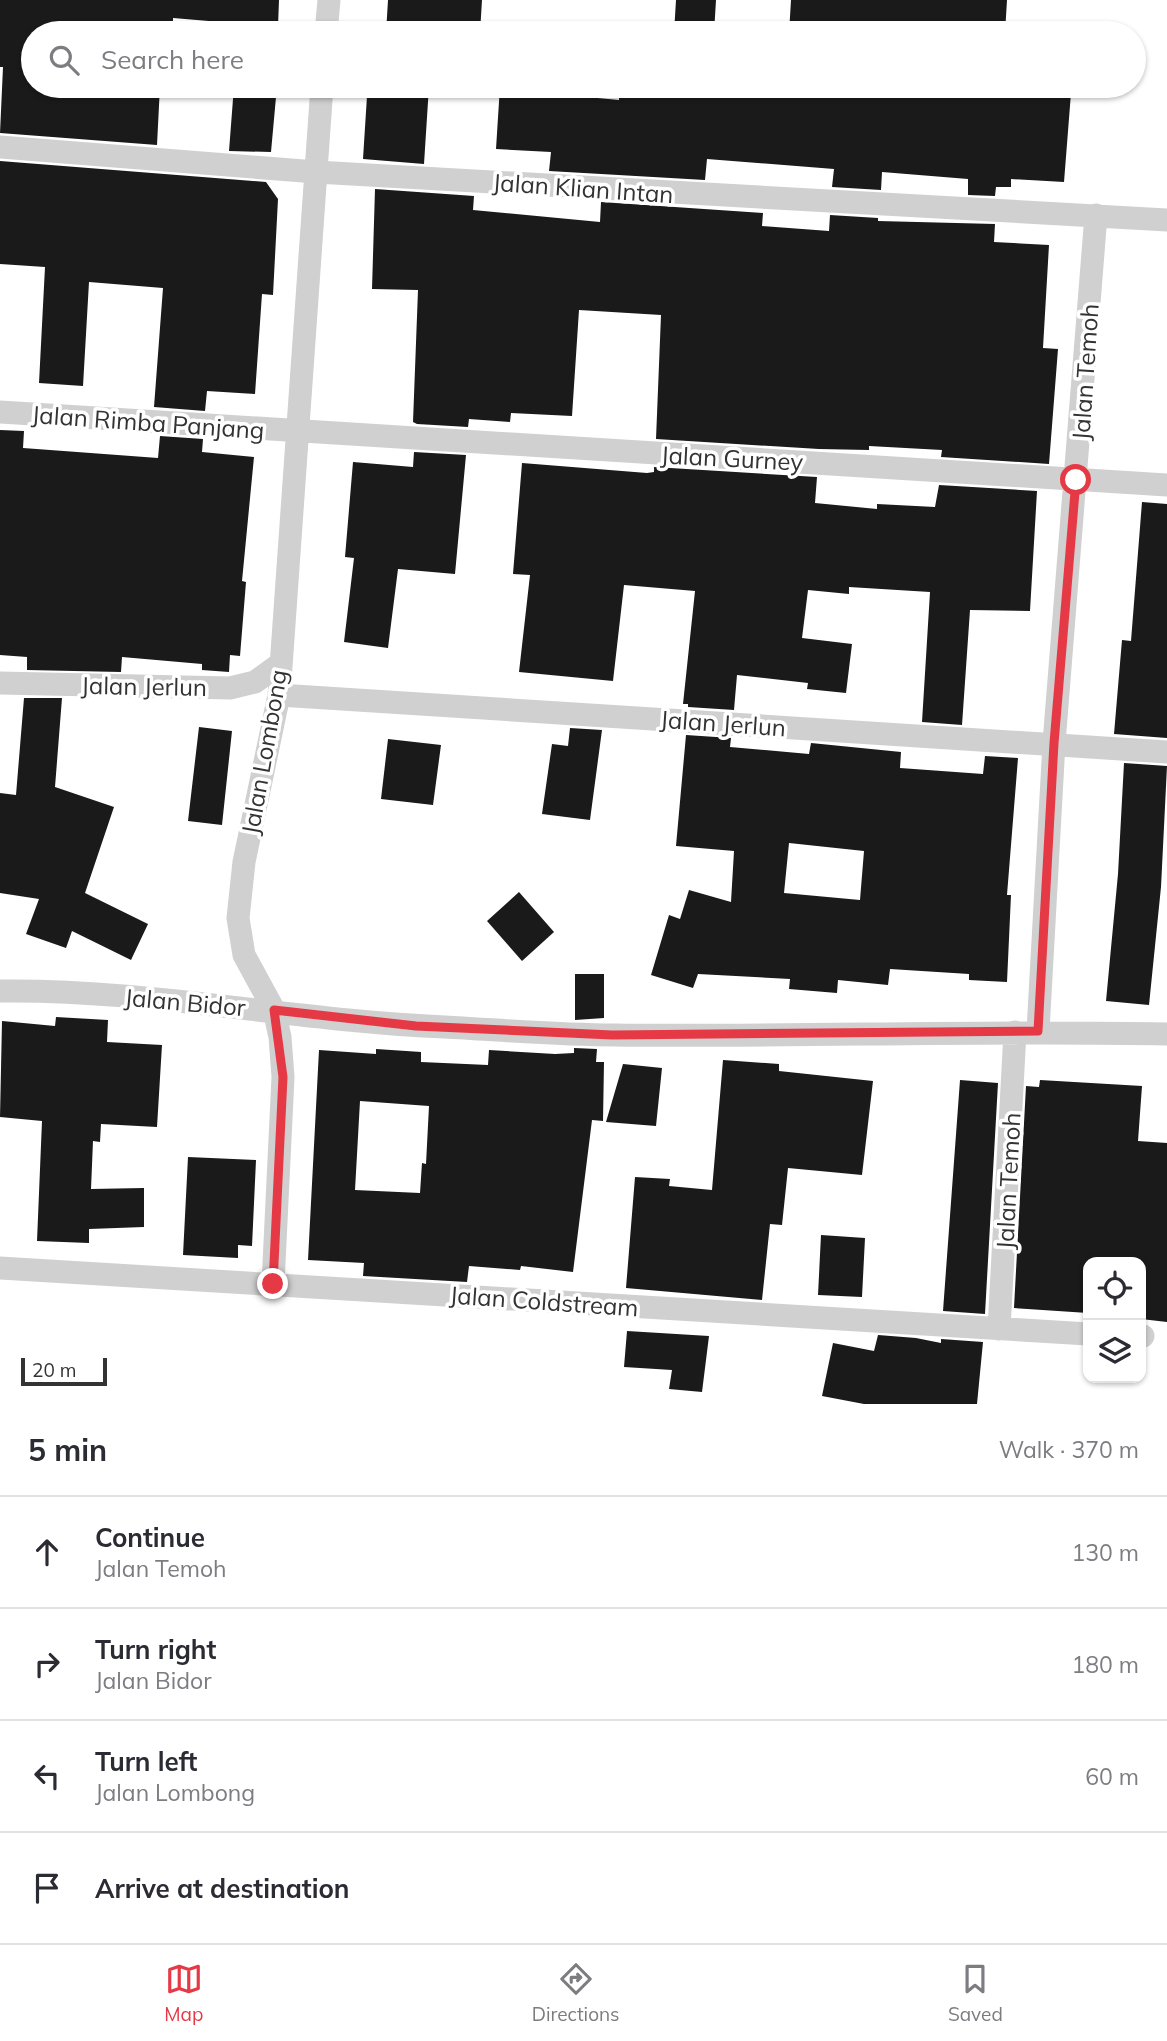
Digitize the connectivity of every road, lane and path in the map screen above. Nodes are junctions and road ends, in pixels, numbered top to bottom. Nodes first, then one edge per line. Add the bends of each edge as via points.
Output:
1 (329, 0) edge
2 (327, 21) edge
3 (321, 98) edge
4 (0, 147) edge
5 (316, 172) junction
6 (1096, 215) junction
7 (1167, 220) edge
8 (0, 412) edge
9 (296, 432) junction
10 (1076, 480) junction
11 (1167, 485) edge
12 (281, 663) junction
13 (0, 683) edge
14 (279, 695) junction
15 (1054, 743) junction
16 (1167, 752) edge
17 (0, 991) edge
18 (274, 1010) junction
19 (1027, 1031) junction
20 (1167, 1034) edge
21 (0, 1268) edge
22 (273, 1284) junction
23 (999, 1329) junction
24 (1083, 1334) edge

1 - 2 street
3 - 5 street, Jalan Lombong
4 - 5 street, Jalan Klian Intan
5 - 6 street, Jalan Klian Intan
5 - 9 street, Jalan Lombong
6 - 7 street, Jalan Klian Intan
6 - 10 street, Jalan Temoh
8 - 9 street, Jalan Rimba Panjang
9 - 10 street, Jalan Gurney
9 - 12 street, Jalan Lombong
10 - 11 street, Jalan Gurney
10 - 15 street, Jalan Temoh
12 - 13 street, Jalan Jerlun via 255,682 230,688
12 - 14 street, Jalan Lombong
14 - 15 street, Jalan Jerlun
14 - 18 street, Jalan Lombong via 244,862 238,918 244,955
15 - 16 street, Jalan Jerlun
15 - 19 street, Jalan Temoh
17 - 18 street, Jalan Bidor via 52,990
18 - 19 street, Jalan Bidor via 416,1026 612,1035
18 - 22 street, Jalan Lombong via 283,1077
19 - 20 street, Jalan Bidor
19 - 23 street, Jalan Temoh
21 - 22 street, Jalan Coldstream
22 - 23 street, Jalan Coldstream
23 - 24 street, Jalan Coldstream

